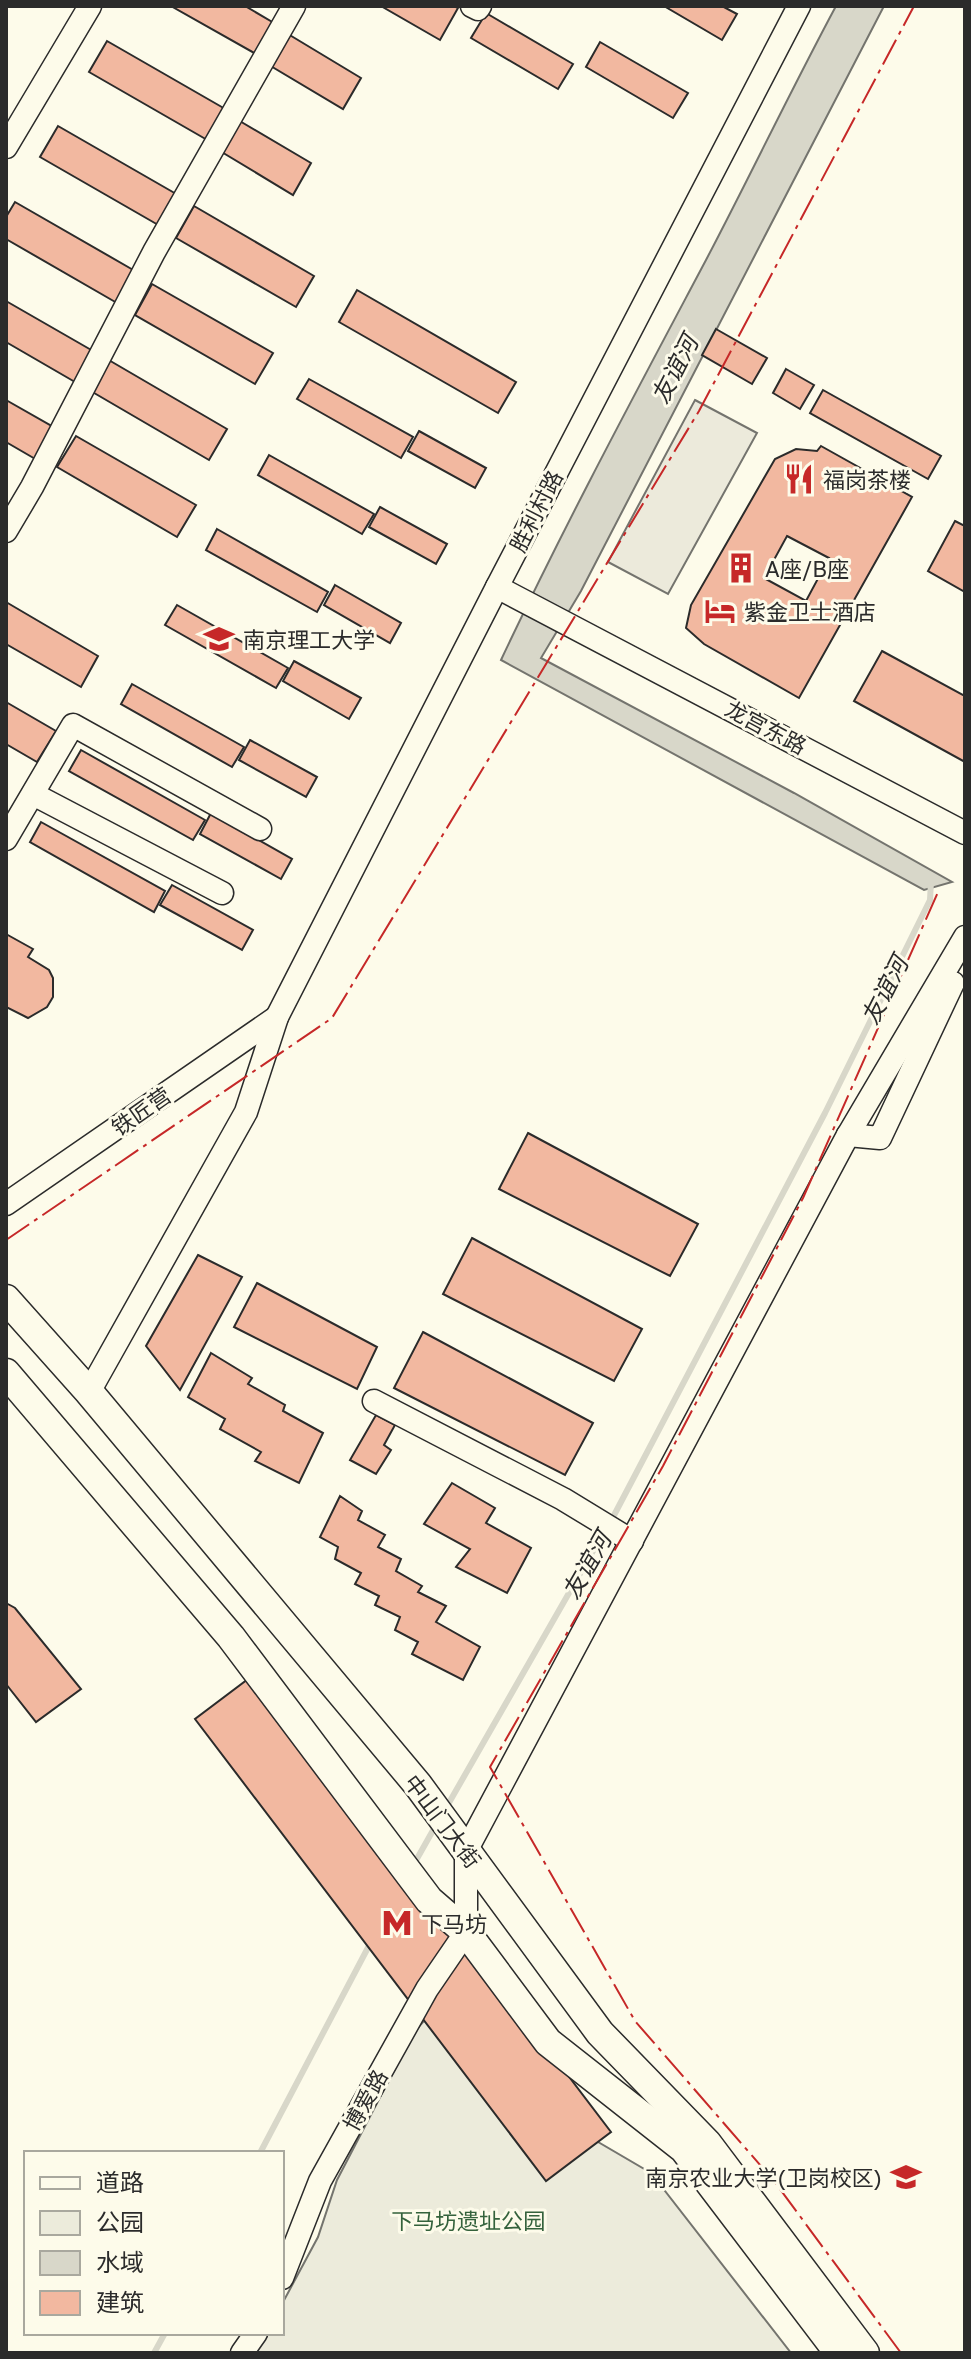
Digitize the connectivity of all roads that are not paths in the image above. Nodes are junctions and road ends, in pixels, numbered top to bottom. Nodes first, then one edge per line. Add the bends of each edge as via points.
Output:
1 (90, 6) edge
2 (294, 6) edge
3 (472, 6) edge
4 (480, 6) edge
5 (799, 6) edge
6 (6, 147) edge
7 (6, 531) edge
8 (497, 587) junction
9 (33, 794) junction
10 (260, 829) dead end
11 (965, 833) edge
12 (6, 839) edge
13 (222, 893) dead end
14 (965, 937) edge
15 (965, 957) edge
16 (277, 1017) junction
17 (848, 1135) junction
18 (6, 1204) edge
19 (6, 1299) edge
20 (6, 1373) edge
21 (89, 1392) junction
22 (374, 1401) dead end
23 (626, 1537) junction
24 (466, 1851) junction
25 (466, 1932) junction
26 (284, 2273) edge
27 (255, 2335) edge
28 (242, 2353) edge
29 (839, 2353) edge
30 (865, 2353) edge

1 - 6 street
2 - 7 street via 161,240
3 - 4 street
5 - 8 street, 胜利村路
8 - 11 street, 龙宫东路
8 - 16 street, 胜利村路
9 - 10 street via 73,725
9 - 12 street
9 - 13 street
14 - 17 street
15 - 17 street via 880,1138
16 - 18 street, 铁匠营
16 - 21 street, 胜利村路 via 246,1112
17 - 23 street
19 - 21 main road, 中山门大街
20 - 25 main road via 231,1637 429,1900
21 - 24 main road, 中山门大街 via 418,1785
22 - 23 street
23 - 24 street
24 - 25 street
24 - 30 main road, 中山门大街 via 600,2033 707,2143
25 - 26 street, 博爱路 via 427,1989 320,2181
25 - 29 main road via 548,2042 684,2149
27 - 28 street

